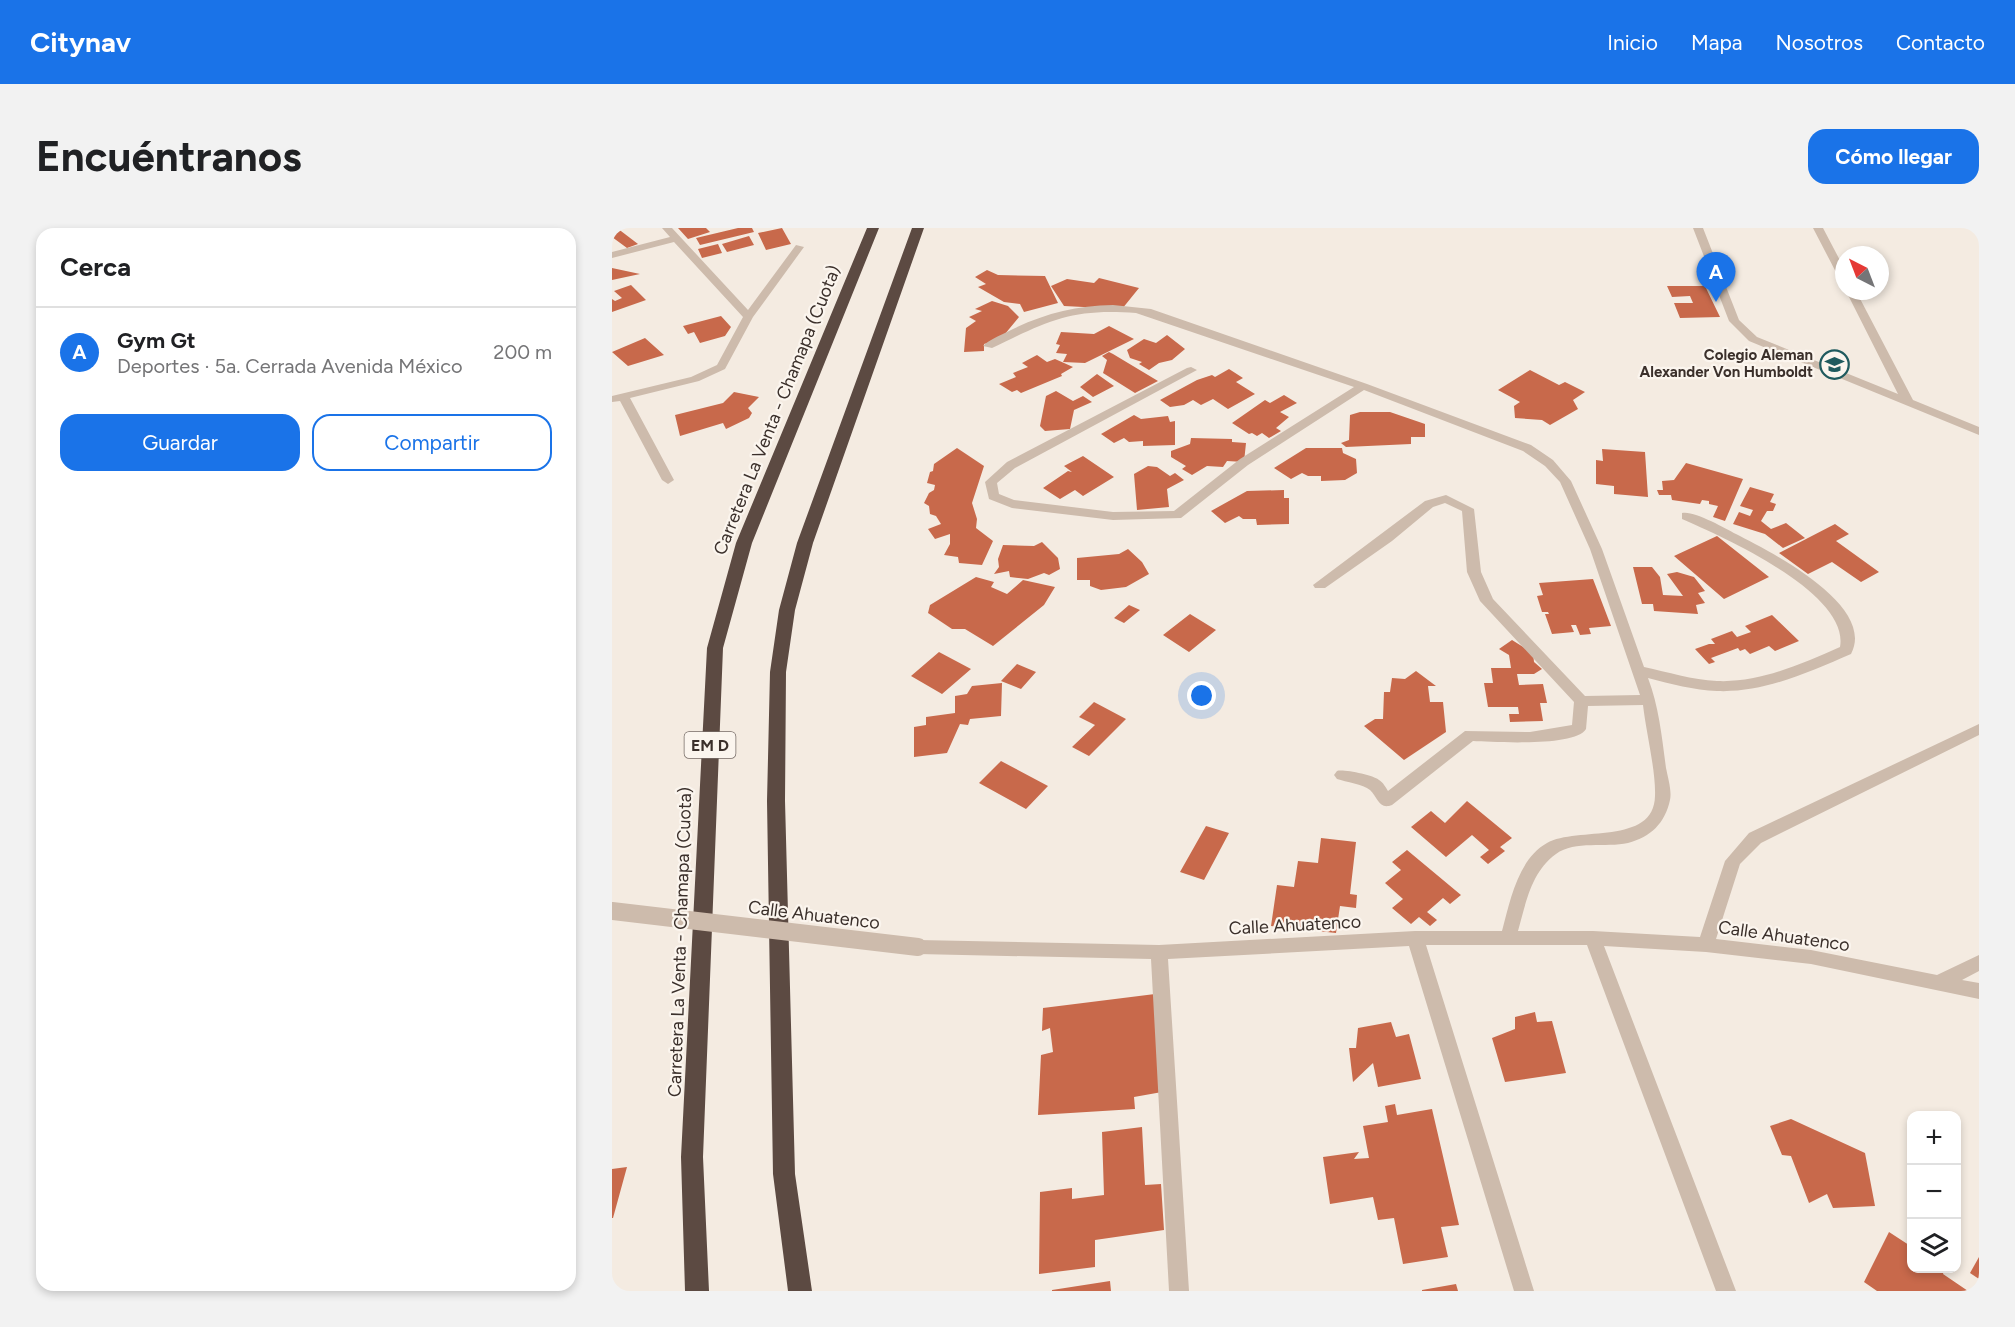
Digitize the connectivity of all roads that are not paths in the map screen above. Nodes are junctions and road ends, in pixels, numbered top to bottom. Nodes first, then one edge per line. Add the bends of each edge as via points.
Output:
1 (667, 228) edge
2 (873, 228) edge
3 (918, 228) edge
4 (1698, 228) edge
5 (1818, 228) edge
6 (677, 238) junction
7 (799, 247) dead end
8 (612, 255) edge
9 (1835, 261) edge
10 (1856, 300) edge
11 (748, 317) junction
12 (988, 346) dead end
13 (1191, 370) dead end
14 (1363, 386) junction
15 (617, 397) edge
16 (1908, 402) junction
17 (1979, 430) edge
18 (668, 480) dead end
19 (1686, 516) dead end
20 (1320, 585) dead end
21 (1640, 671) junction
22 (1649, 700) junction
23 (1581, 701) junction
24 (1978, 729) edge
25 (1342, 775) dead end
26 (612, 911) edge
27 (1415, 938) junction
28 (1508, 938) junction
29 (1593, 938) junction
30 (1706, 945) junction
31 (1159, 952) junction
32 (1979, 963) edge
33 (1940, 982) junction
34 (1979, 991) edge
35 (696, 1291) edge
36 (800, 1291) edge
37 (1179, 1291) edge
38 (1524, 1291) edge
39 (1726, 1291) edge

1 - 6 street
2 - 35 highway, Carretera La Venta - Chamapa (Cuota) / EM D via 744,543 715,648 692,1156
3 - 36 highway via 805,543 787,610 778,672 784,1174
4 - 16 street via 1734,321 1754,339
5 - 9 street
6 - 8 street
6 - 11 street
7 - 11 street
10 - 16 street
11 - 15 street via 721,367 695,379
12 - 14 street via 1054,315 1133,309
13 - 14 street via 1011,465 991,482 993,496 1012,504 1113,516 1176,514 1244,462
14 - 21 street via 1527,448 1549,463 1564,481 1596,549
15 - 18 street
16 - 17 street
19 - 21 street via 1723,531 1803,579 1834,605 1847,626 1846,650 1772,678 1720,686
20 - 23 street via 1430,504 1446,499 1457,502 1468,509 1474,572 1487,601
21 - 22 street
22 - 23 street
22 - 28 street via 1663,798 1657,820 1637,834 1572,841 1550,849 1525,882
23 - 25 street via 1579,729 1530,738 1470,735 1387,801 1374,784
24 - 30 street via 1755,838 1734,861
26 - 31 street, Calle Ahuatenco, bridge via 918,947
27 - 28 street, Calle Ahuatenco
27 - 31 street, Calle Ahuatenco
27 - 38 street
28 - 29 street, Calle Ahuatenco
29 - 30 street, Calle Ahuatenco
29 - 39 street
30 - 33 street, Calle Ahuatenco via 1811,957
31 - 37 street
32 - 33 street
33 - 34 street, Calle Ahuatenco

